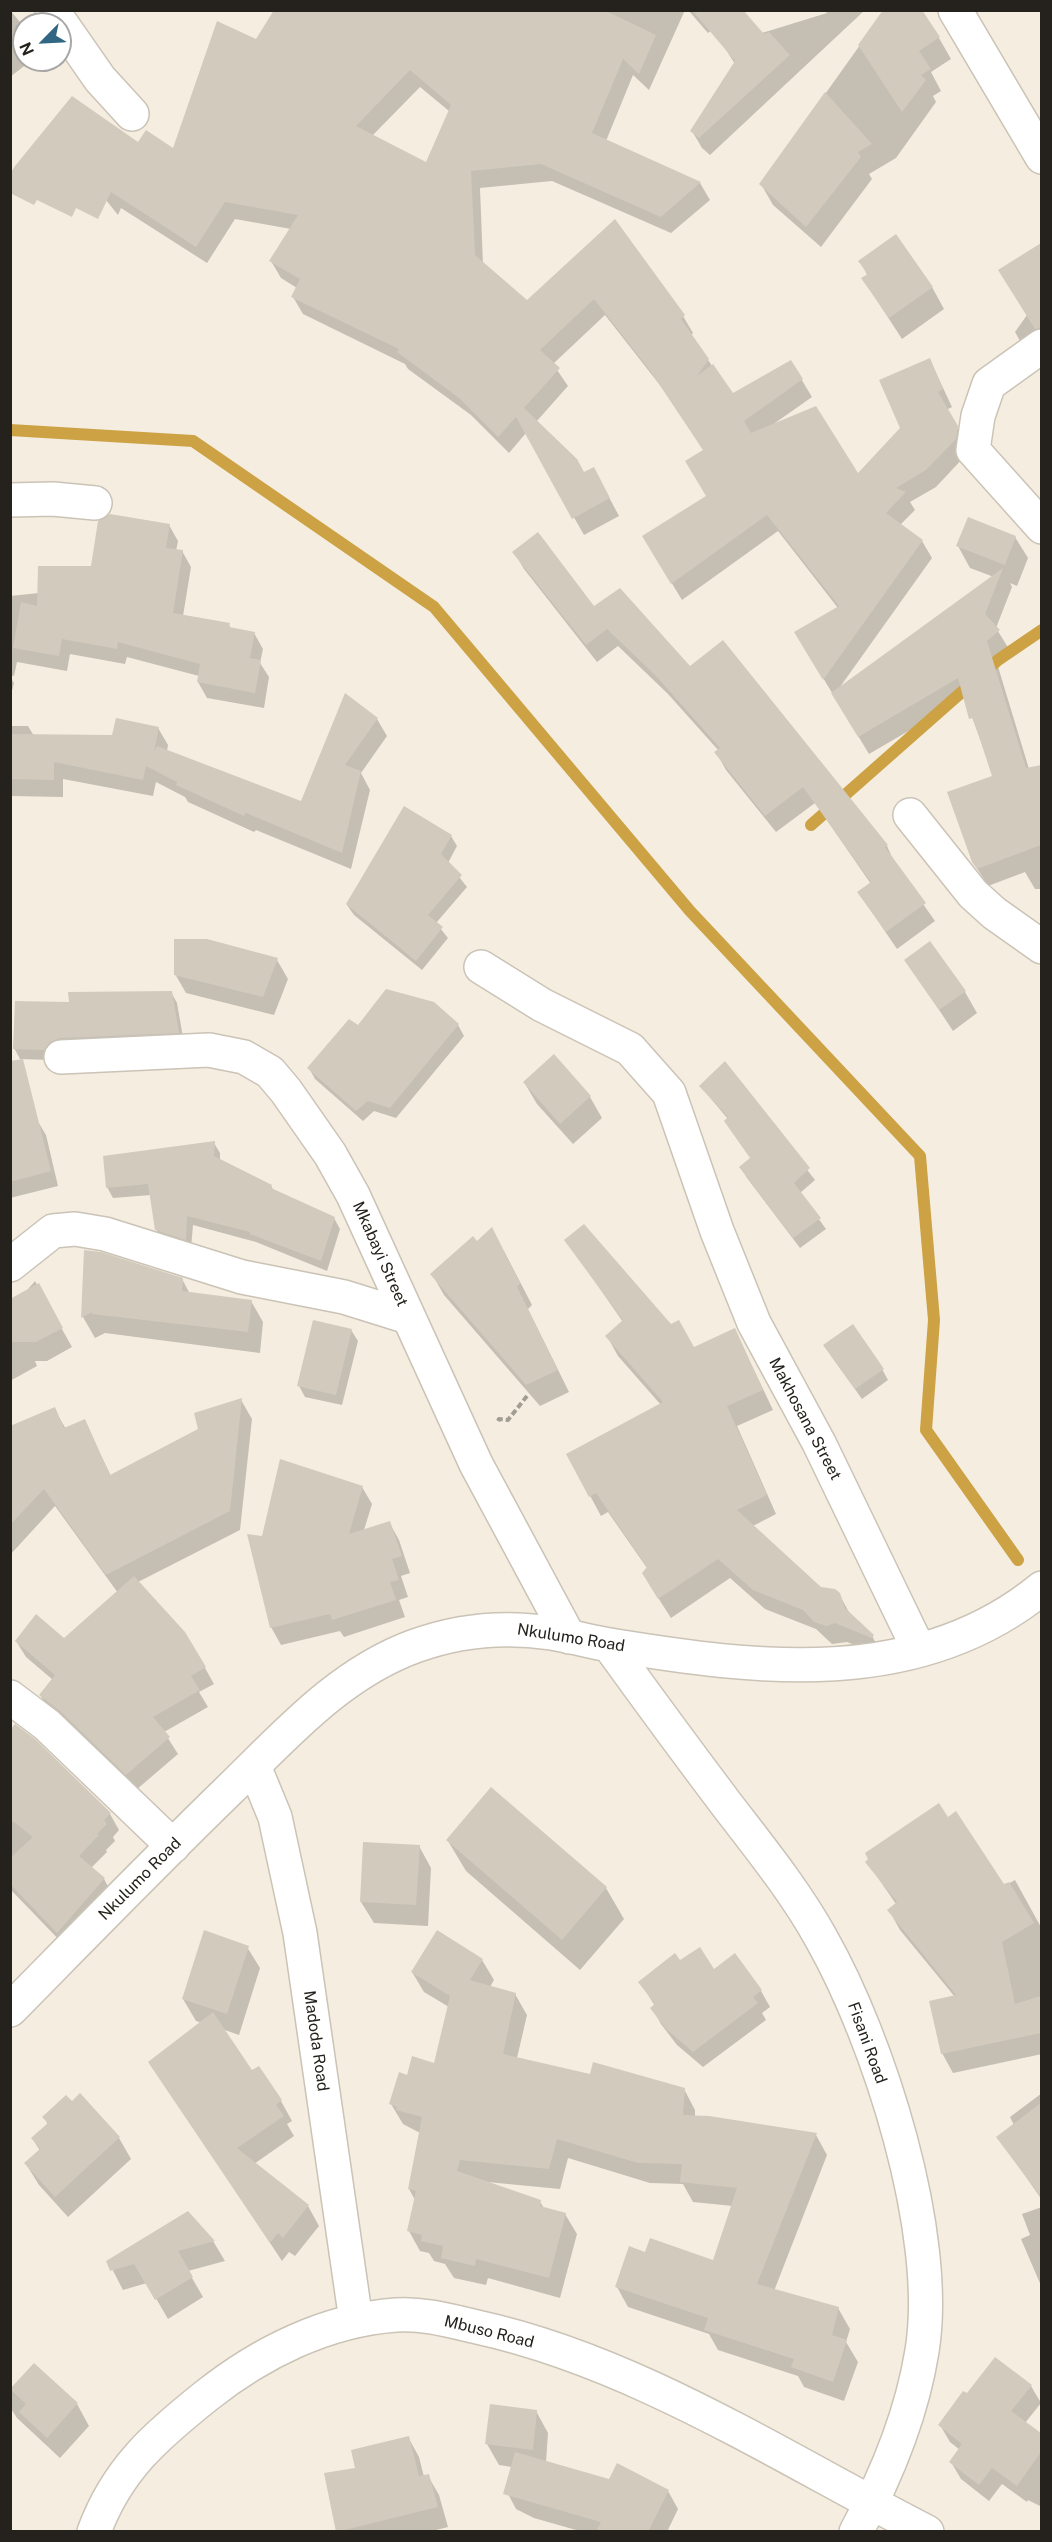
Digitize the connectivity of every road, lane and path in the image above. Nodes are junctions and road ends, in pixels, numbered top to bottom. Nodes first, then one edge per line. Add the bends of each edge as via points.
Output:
1 (52, 10) edge
2 (955, 10) edge
3 (132, 114) dead end
4 (1041, 157) edge
5 (1041, 346) edge
6 (10, 500) edge
7 (95, 503) dead end
8 (1041, 527) edge
9 (909, 815) dead end
10 (1041, 947) edge
11 (481, 967) dead end
12 (61, 1057) dead end
13 (10, 1264) edge
14 (408, 1317) junction
15 (527, 1396) dead end
16 (497, 1427) dead end
17 (1041, 1588) edge
18 (569, 1637) junction
19 (609, 1645) junction
20 (919, 1650) junction
21 (10, 1697) edge
22 (254, 1766) junction
23 (173, 1846) junction
24 (10, 2010) edge
25 (356, 2321) junction
26 (872, 2503) junction
27 (94, 2532) edge
28 (856, 2532) edge
29 (927, 2532) edge

1 - 3 street via 100,79
2 - 4 street
5 - 8 street via 988,384 973,450
6 - 7 street
9 - 10 street via 973,894
11 - 20 street, Makhosana Street via 542,1005 630,1049 669,1092 754,1323 824,1453
12 - 14 street, Mkabayi Street via 209,1050 244,1057 270,1072 342,1174
13 - 14 street via 53,1231 75,1229 105,1234 242,1277 344,1297
14 - 18 street, Mkabayi Street via 476,1464
15 - 16 path via 508,1420 499,1419
17 - 20 street, Nkulumo Road via 1015,1610 984,1628
18 - 19 street, Nkulumo Road
18 - 22 street, Nkulumo Road via 508,1628 460,1633 414,1646 368,1667 320,1702
19 - 20 street, Nkulumo Road via 764,1666 851,1663
19 - 26 street, Fisani Road via 778,1872 820,1936 844,1980 897,2127 914,2195 927,2300 912,2396
21 - 23 street via 47,1725
22 - 23 street, Nkulumo Road
22 - 25 street, Madoda Road via 275,1817 300,1933
23 - 24 street, Nkulumo Road
25 - 26 street, Mbuso Road via 397,2315 438,2319 504,2333 570,2354 629,2377
25 - 27 street, Mbuso Road via 314,2332 224,2381 157,2435 126,2468
26 - 28 street, Fisani Road
26 - 29 street, Mbuso Road

